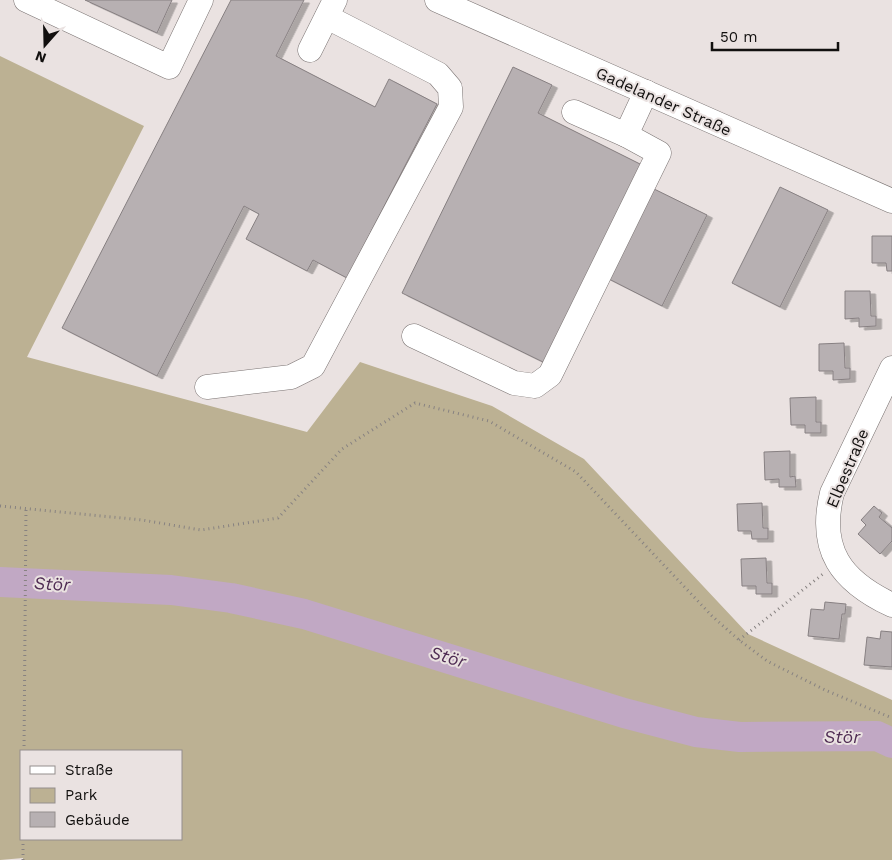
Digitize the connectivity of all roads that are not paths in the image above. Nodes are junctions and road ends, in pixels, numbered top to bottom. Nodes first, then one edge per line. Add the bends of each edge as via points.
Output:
1 (26, 0) edge
2 (201, 0) edge
3 (437, 0) edge
4 (331, 8) edge
5 (480, 9) edge
6 (310, 50) dead end
7 (646, 92) junction
8 (574, 112) dead end
9 (626, 136) junction
10 (892, 201) edge
11 (414, 336) dead end
12 (891, 371) edge
13 (207, 387) dead end
14 (892, 605) edge

1 - 2 street via 169,67
3 - 5 street, Gadelander Straße
4 - 6 street
4 - 13 street via 438,74 450,88 451,107 313,366 291,377
5 - 7 street, Gadelander Straße
7 - 9 street
7 - 10 street, Gadelander Straße
8 - 9 street
9 - 11 street via 659,152 550,375 536,386 514,383
12 - 14 street, Elbestraße via 832,493 827,529 838,562 848,575 862,588

